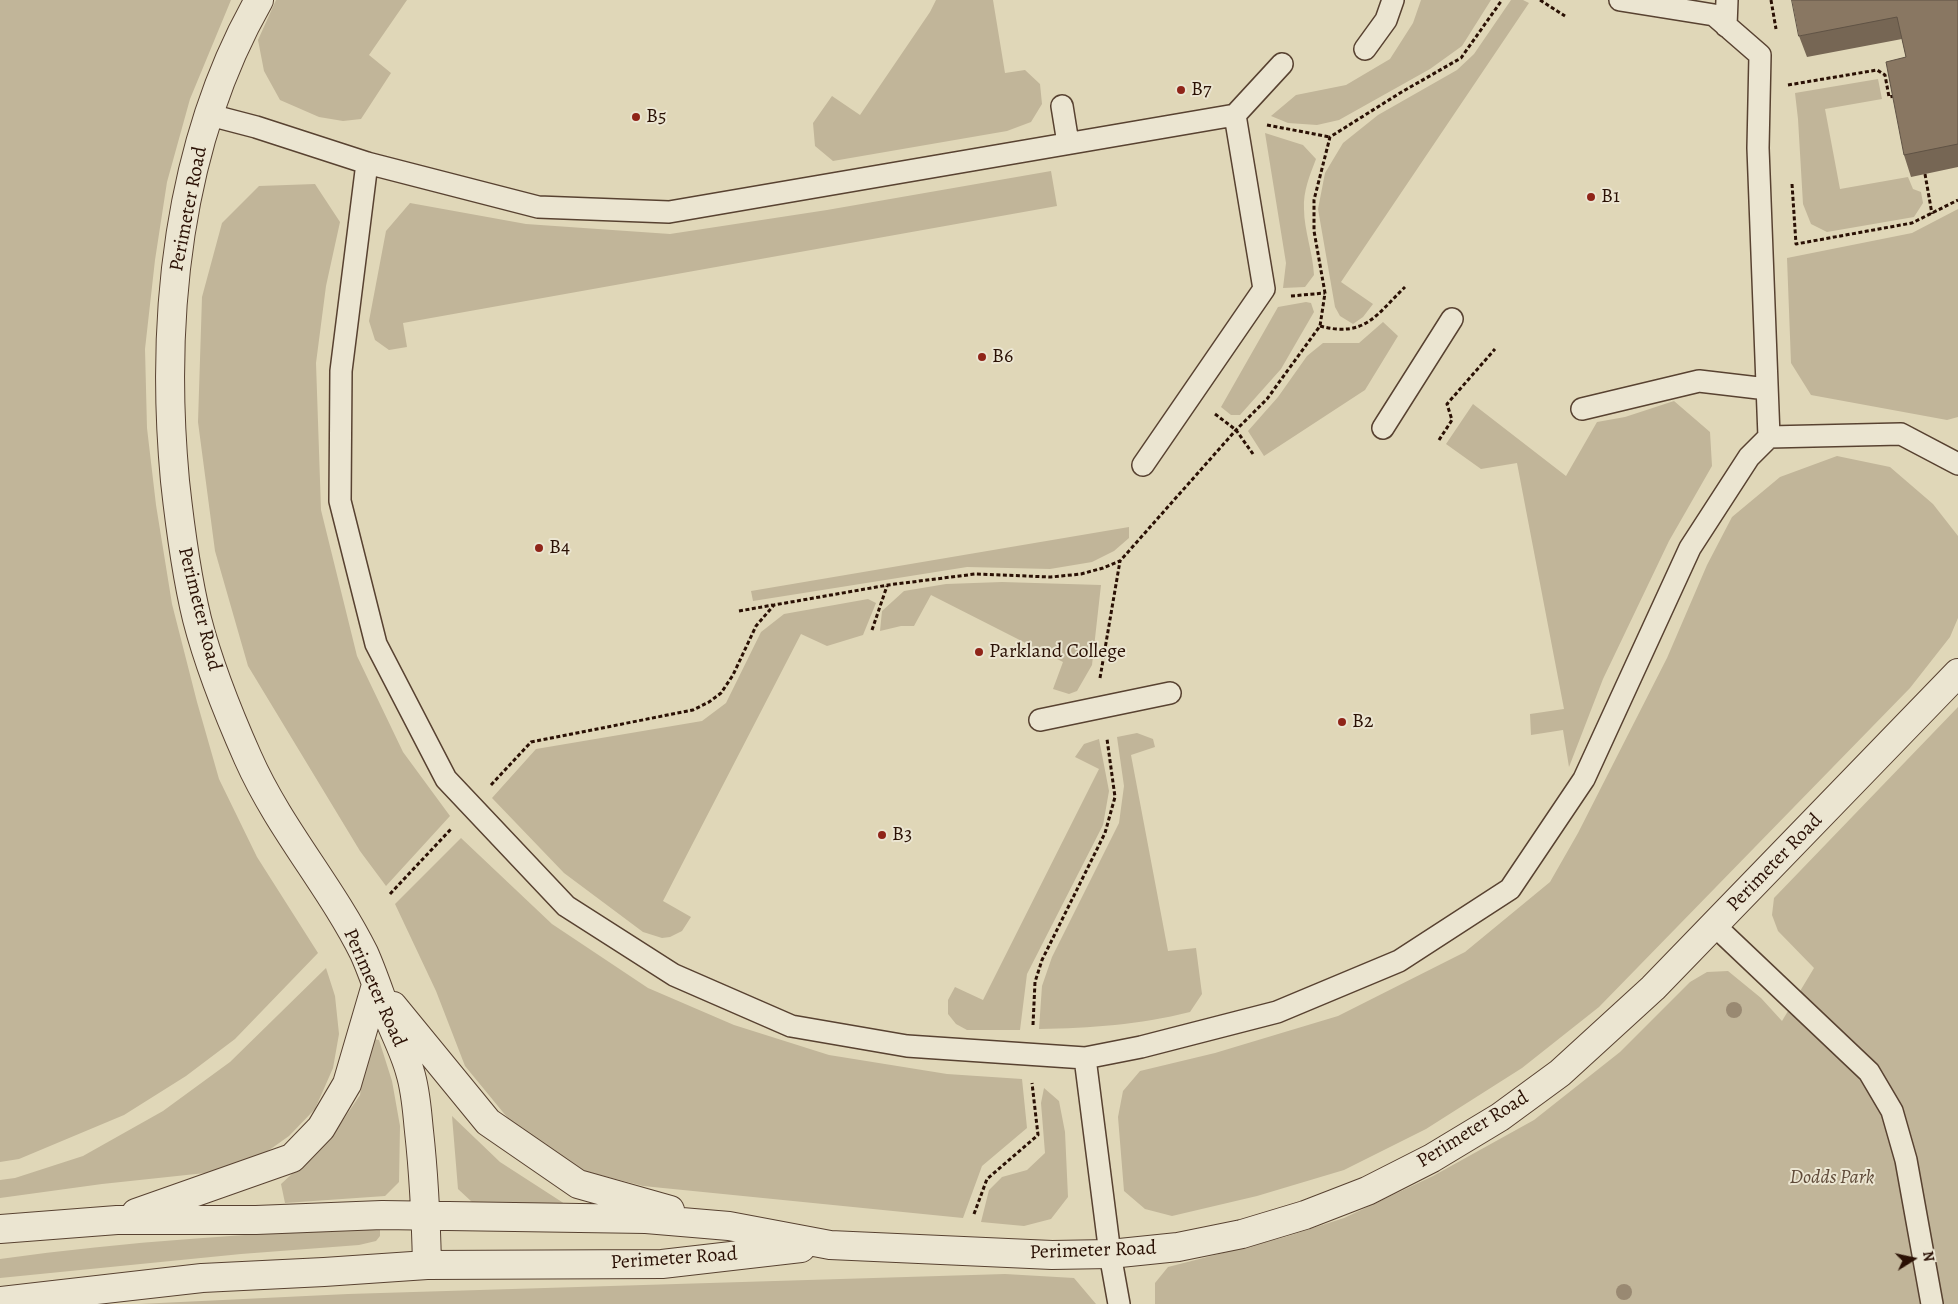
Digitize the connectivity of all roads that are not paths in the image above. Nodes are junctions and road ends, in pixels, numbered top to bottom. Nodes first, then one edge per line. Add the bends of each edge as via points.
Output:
1 (259, 0) edge
2 (1393, 0) edge
3 (1620, 0) edge
4 (1727, 0) edge
5 (1726, 26) junction
6 (1365, 49) dead end
7 (1282, 64) dead end
8 (1062, 106) dead end
9 (1235, 114) junction
10 (210, 115) junction
11 (1068, 143) junction
12 (367, 163) junction
13 (1452, 319) dead end
14 (1767, 389) junction
15 (1582, 409) dead end
16 (1383, 428) dead end
17 (1769, 437) junction
18 (1958, 464) edge
19 (1143, 465) dead end
20 (1958, 674) edge
21 (1170, 693) dead end
22 (1040, 720) dead end
23 (1714, 925) junction
24 (376, 985) junction
25 (1085, 1058) junction
26 (426, 1216) junction
27 (118, 1220) junction
28 (729, 1226) junction
29 (0, 1229) edge
30 (830, 1245) junction
31 (1110, 1254) junction
32 (427, 1265) junction
33 (0, 1301) edge
34 (1119, 1304) edge
35 (1932, 1304) edge

1 - 10 street, Perimeter Road via 247,20
2 - 6 lane via 1386,20
3 - 5 lane via 1714,15
4 - 5 lane
5 - 14 lane via 1760,55 1758,148
7 - 9 lane
8 - 11 lane
9 - 11 lane
9 - 19 lane via 1264,289
10 - 12 lane
10 - 24 street, Perimeter Road via 194,166 178,244 170,331 170,426 180,532 197,619 248,758 274,810 364,954
11 - 12 lane via 669,212 538,207
12 - 25 lane via 341,371 340,501 376,644 446,779 566,906 674,975 791,1026 907,1046
13 - 16 lane
14 - 15 lane via 1699,381
14 - 17 lane
17 - 18 lane via 1901,434
17 - 25 lane via 1749,457 1690,548 1584,779 1510,889 1399,961 1277,1012
20 - 23 street, Perimeter Road
21 - 22 lane
23 - 31 street, Perimeter Road via 1560,1073 1500,1117 1432,1158 1367,1191 1296,1218 1242,1234 1178,1247
23 - 35 lane via 1869,1072 1892,1111 1906,1160
24 - 26 street, Perimeter Road via 410,1072
24 - 27 street via 347,1084 321,1128 292,1158
24 - 28 street via 488,1122 578,1184
25 - 31 lane
26 - 27 street, Perimeter Road
26 - 28 street, Perimeter Road via 646,1219
26 - 32 street, Perimeter Road
27 - 29 street, Perimeter Road
28 - 30 street, Perimeter Road
30 - 31 street, Perimeter Road via 1052,1255
30 - 32 street, Perimeter Road via 662,1264
31 - 34 lane
32 - 33 street, Perimeter Road via 202,1278

